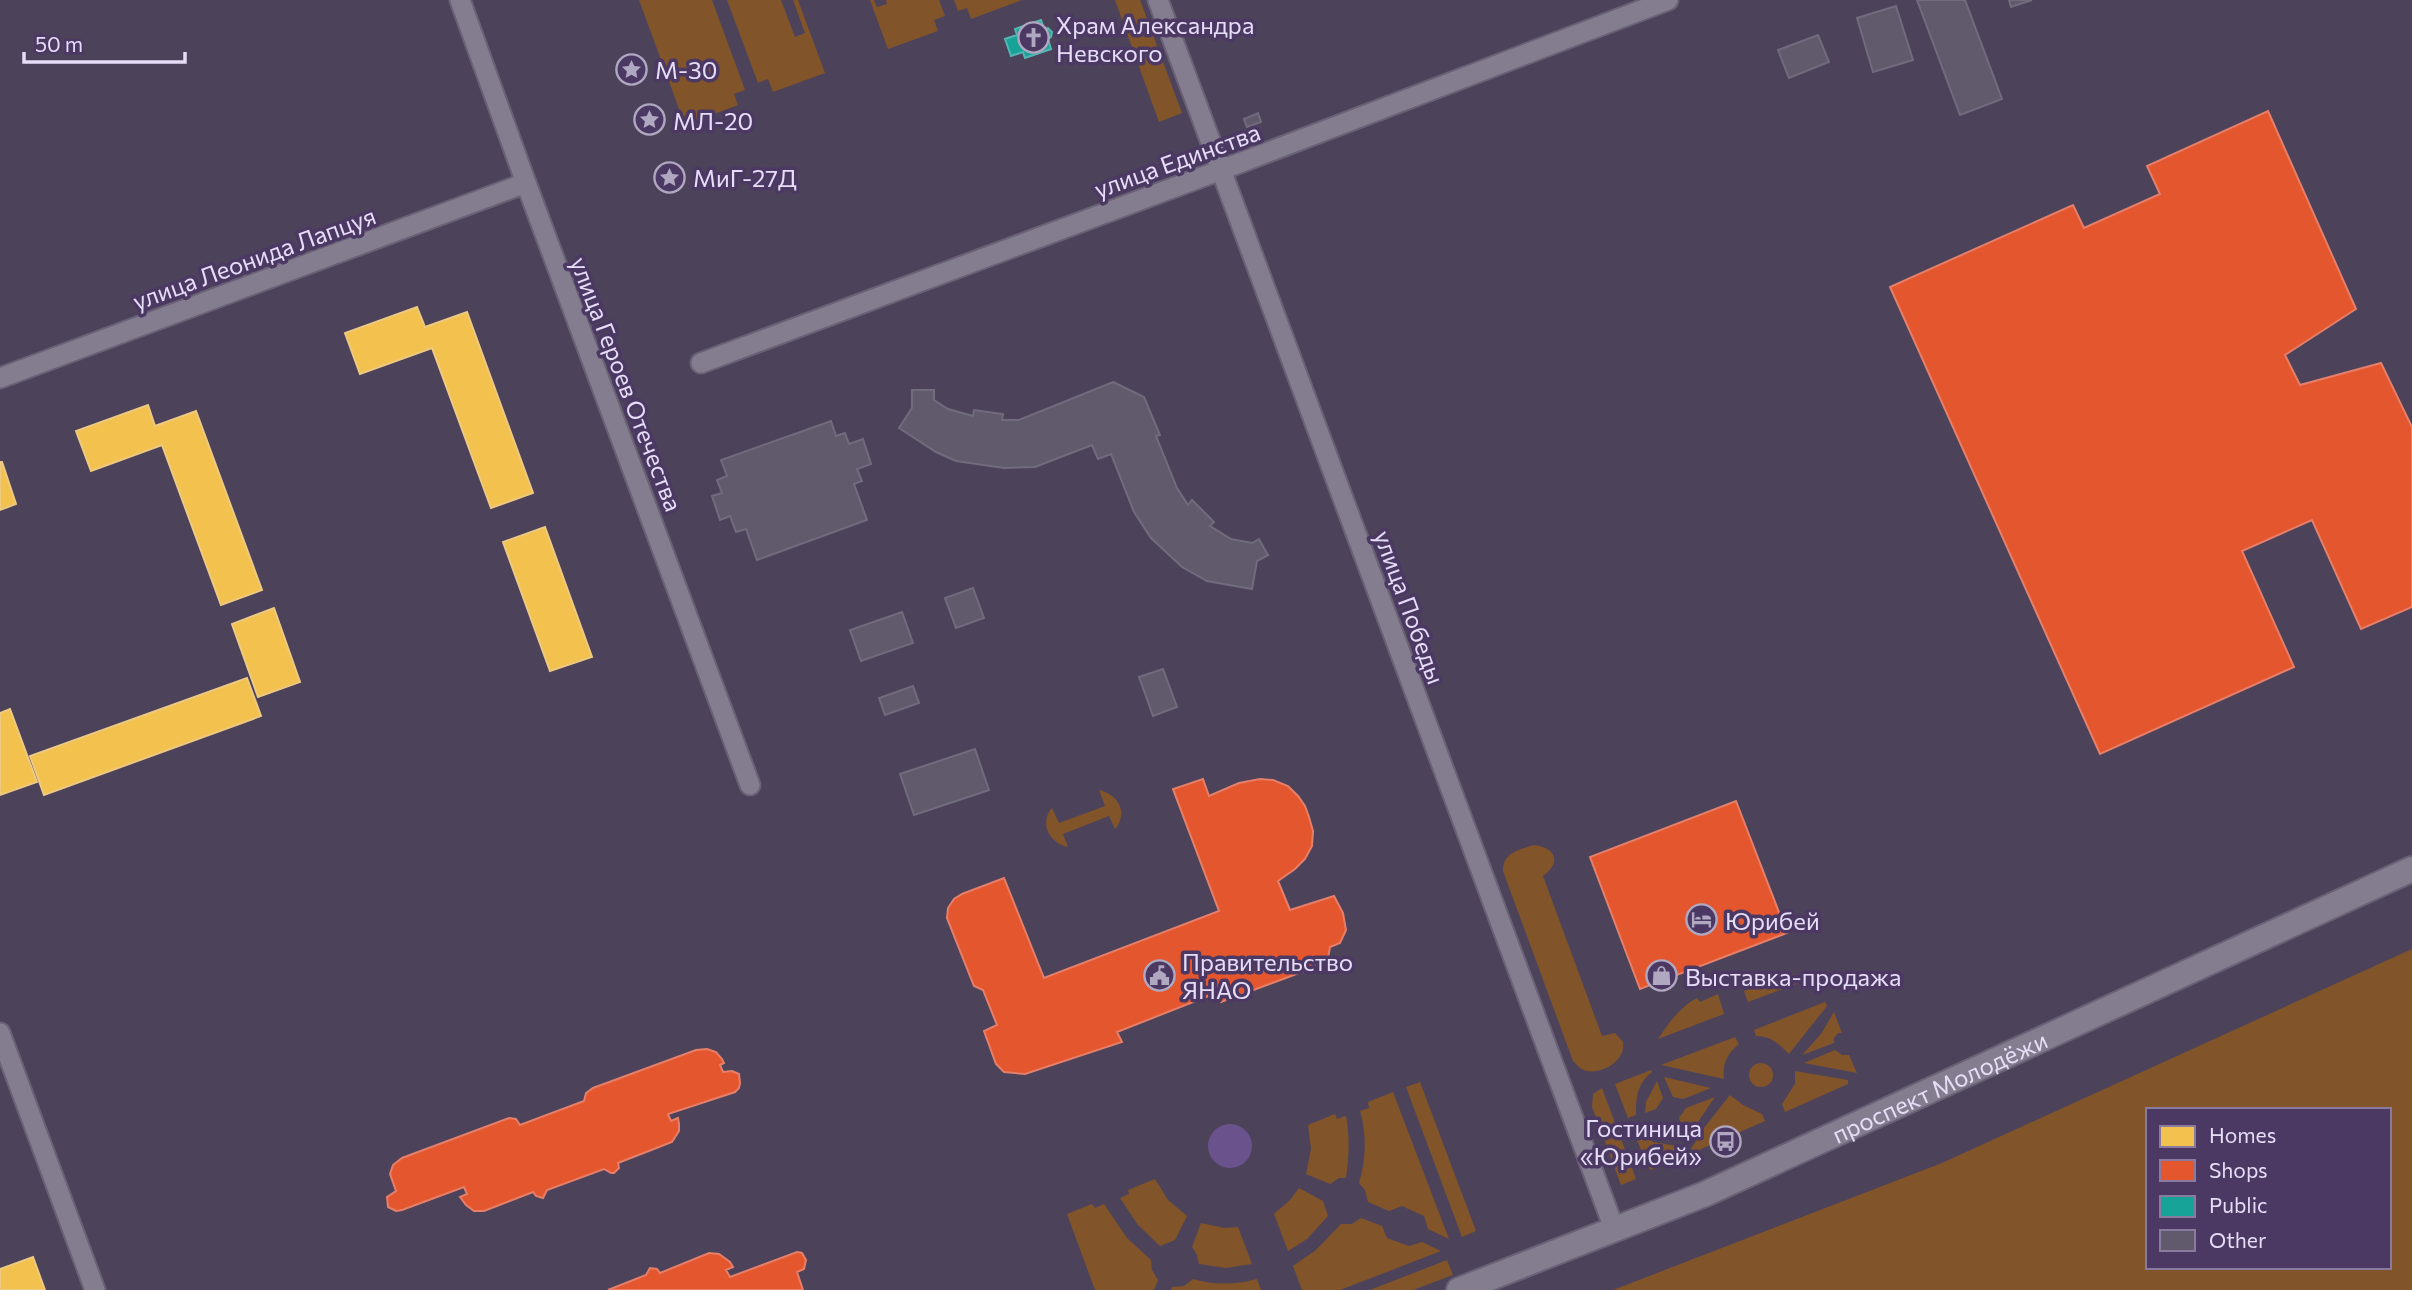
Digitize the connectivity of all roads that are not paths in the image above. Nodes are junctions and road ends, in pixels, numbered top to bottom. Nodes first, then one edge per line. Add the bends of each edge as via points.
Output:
1 (460, 0) edge
2 (1158, 0) edge
3 (1668, 0) edge
4 (1221, 170) junction
5 (526, 183) junction
6 (701, 363) dead end
7 (0, 378) edge
8 (750, 785) dead end
9 (2412, 869) edge
10 (0, 1033) edge
11 (1615, 1231) junction
12 (95, 1290) edge
13 (1459, 1290) edge

1 - 5 street, улица Героев Отечества
2 - 4 street, улица Победы
3 - 4 street, улица Единства
4 - 6 street, улица Единства
4 - 11 street, улица Победы
5 - 7 street, улица Леонида Лапцуя
5 - 8 street, улица Героев Отечества
9 - 11 street, проспект Молодёжи via 1787,1158
10 - 12 street
11 - 13 street, проспект Молодёжи

